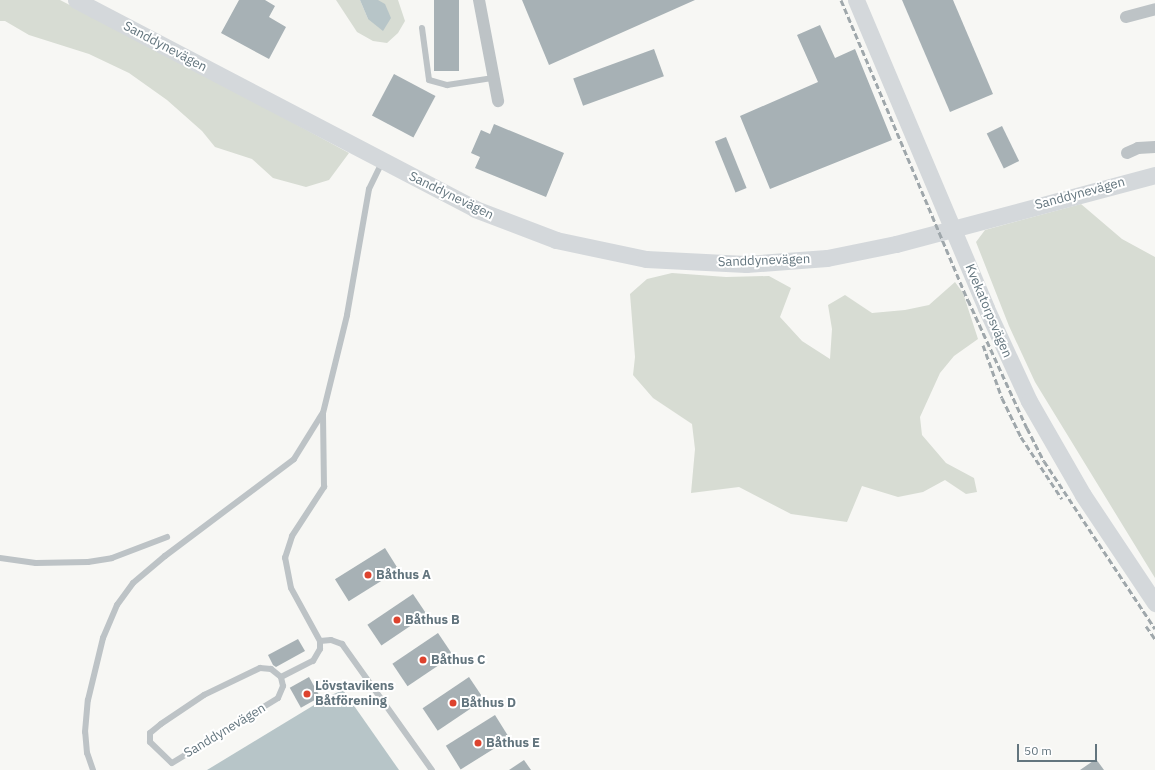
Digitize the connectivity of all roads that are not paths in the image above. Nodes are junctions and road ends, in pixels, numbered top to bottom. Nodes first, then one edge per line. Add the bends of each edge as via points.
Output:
1 (76, 0) edge
2 (479, 0) edge
3 (856, 0) edge
4 (1155, 9) edge
5 (1126, 17) dead end
6 (422, 28) dead end
7 (493, 78) junction
8 (498, 101) dead end
9 (1155, 147) edge
10 (1127, 153) dead end
11 (382, 162) junction
12 (1155, 175) edge
13 (954, 229) junction
14 (323, 413) junction
15 (167, 537) dead end
16 (0, 558) edge
17 (1155, 603) edge
18 (320, 641) junction
19 (281, 676) junction
20 (93, 770) edge
21 (432, 770) edge

1 - 11 street, Sanddynevägen
2 - 7 street
3 - 13 street, Kvekatorpsvägen
4 - 5 street
6 - 7 lane via 429,80 447,85
7 - 8 street
9 - 10 street via 1138,148
11 - 13 street, Sanddynevägen via 442,194 521,228 556,240 646,259 720,264 779,263 859,253
11 - 14 lane via 369,189 347,315
12 - 13 street, Sanddynevägen
13 - 17 street, Kvekatorpsvägen via 986,308 1042,427 1083,495
14 - 18 lane via 324,487 292,536 285,558 291,588
14 - 20 lane via 294,459 165,556 133,583 117,605 103,638 88,700 85,732 87,753
15 - 16 lane via 112,558 88,562 36,563
18 - 19 lane via 320,649 313,662
18 - 21 lane via 331,640 342,644
19 - 19 lane, Sanddynevägen via 283,686 278,698 172,763 150,742 150,733 210,692 260,668 271,669

